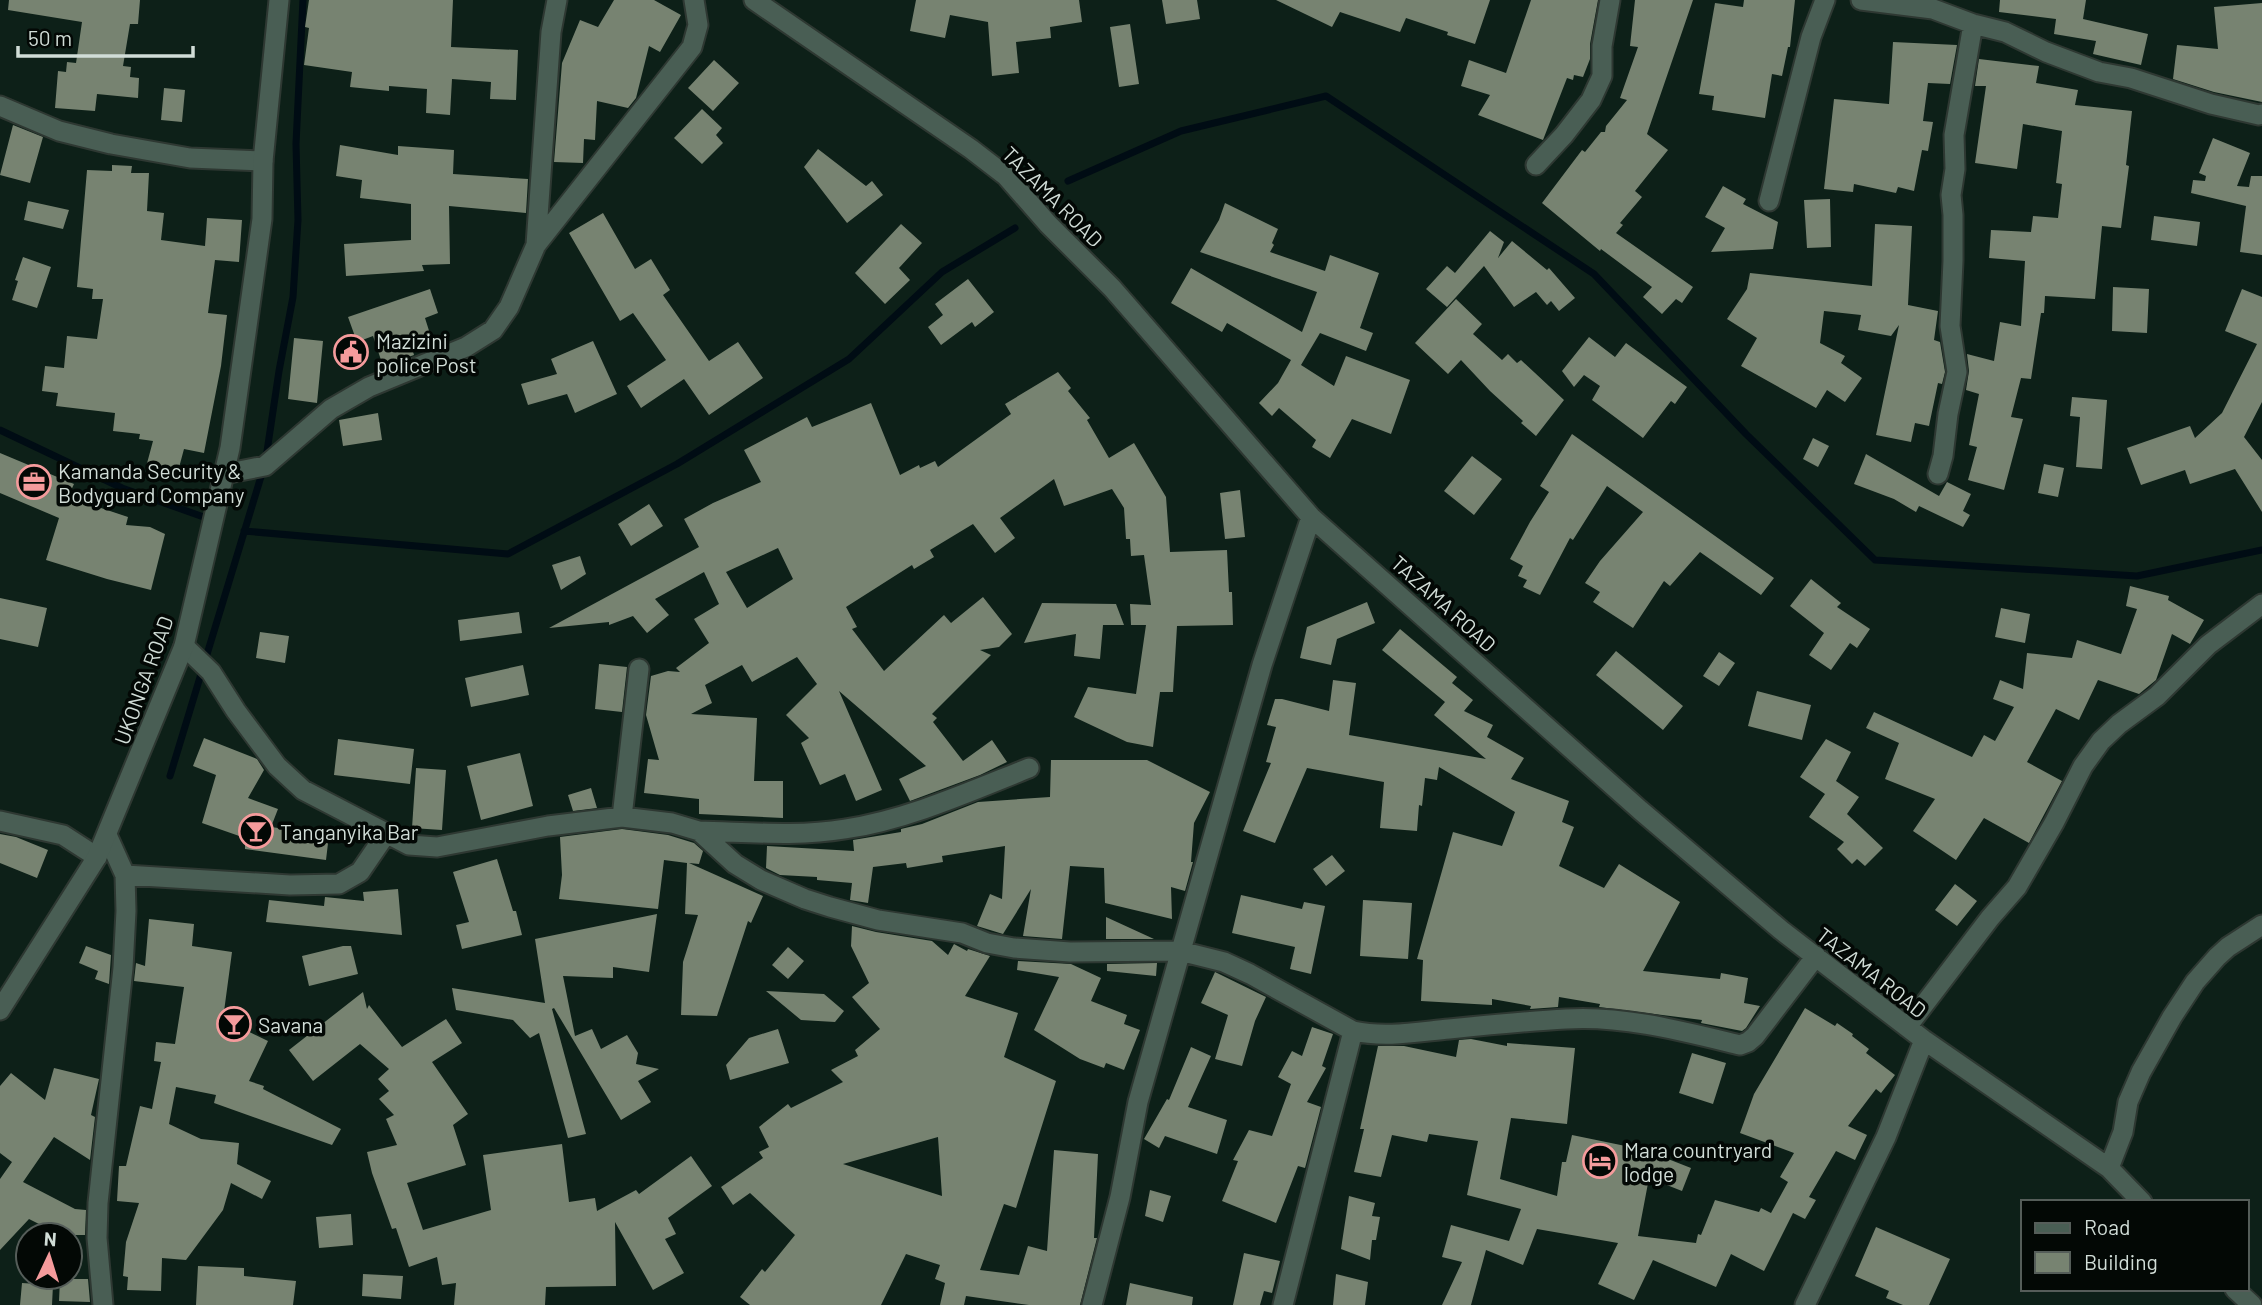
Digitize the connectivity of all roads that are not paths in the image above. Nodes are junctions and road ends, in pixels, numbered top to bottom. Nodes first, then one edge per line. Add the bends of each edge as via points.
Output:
1 (279, 0) edge
2 (557, 0) edge
3 (694, 0) edge
4 (754, 0) edge
5 (1610, 0) edge
6 (1825, 0) edge
7 (1860, 0) edge
8 (1932, 4) edge
9 (1973, 24) junction
10 (0, 106) edge
11 (2262, 114) edge
12 (262, 161) junction
13 (1536, 164) dead end
14 (1769, 201) dead end
15 (536, 245) junction
16 (224, 474) junction
17 (1938, 474) dead end
18 (1311, 517) junction
19 (2262, 604) edge
20 (184, 646) junction
21 (639, 670) dead end
22 (1029, 768) dead end
23 (622, 817) junction
24 (0, 821) edge
25 (699, 831) junction
26 (386, 834) junction
27 (107, 835) junction
28 (97, 857) junction
29 (125, 875) junction
30 (2262, 925) edge
31 (1180, 951) junction
32 (1815, 956) junction
33 (3, 998) edge
34 (1907, 1027) junction
35 (1353, 1031) junction
36 (1924, 1040) junction
37 (2109, 1168) junction
38 (2140, 1200) edge
39 (2237, 1291) edge
40 (103, 1305) edge
41 (1092, 1305) edge
42 (1283, 1305) edge
43 (1805, 1305) edge
44 (2252, 1305) edge

1 - 12 street, UKONGA ROAD
2 - 15 street
3 - 15 street via 698,25 692,47
4 - 18 street, TAZAMA ROAD via 1006,176 1156,337
5 - 13 street via 1602,76 1591,100
6 - 14 street via 1811,37
7 - 8 street
8 - 9 street
9 - 11 street via 2004,32 2099,72
9 - 17 street via 1954,135 1951,195 1950,326 1957,372
10 - 12 street via 59,131 111,144 190,158
12 - 16 street, UKONGA ROAD via 262,219
15 - 16 street via 509,307 493,330 331,409 265,466
16 - 20 street, UKONGA ROAD
18 - 31 street via 1262,664
18 - 32 street, TAZAMA ROAD via 1640,810
19 - 34 street via 2208,645 2157,696 2101,741 2017,887
20 - 26 street via 211,673 277,766 303,790
20 - 27 street, UKONGA ROAD
21 - 23 street
22 - 25 street via 911,813 845,829
23 - 25 street
23 - 26 street via 437,847 409,845
24 - 28 street via 63,835
25 - 31 street via 735,864 761,880 805,899 877,920 962,933 1014,948
26 - 29 street via 360,873 339,884 290,886
27 - 28 street, UKONGA ROAD
27 - 29 street
28 - 33 street, UKONGA ROAD
29 - 40 street via 123,968 98,1203
30 - 37 street via 2217,957 2172,1017 2128,1102
31 - 35 street via 1250,974
31 - 41 street via 1138,1102
32 - 34 street, TAZAMA ROAD
32 - 35 street via 1755,1036 1740,1045 1622,1021 1568,1018 1412,1033
34 - 36 street, TAZAMA ROAD
35 - 42 street
36 - 37 street, TAZAMA ROAD
36 - 43 street via 1886,1137
37 - 38 street, TAZAMA ROAD
39 - 44 street

